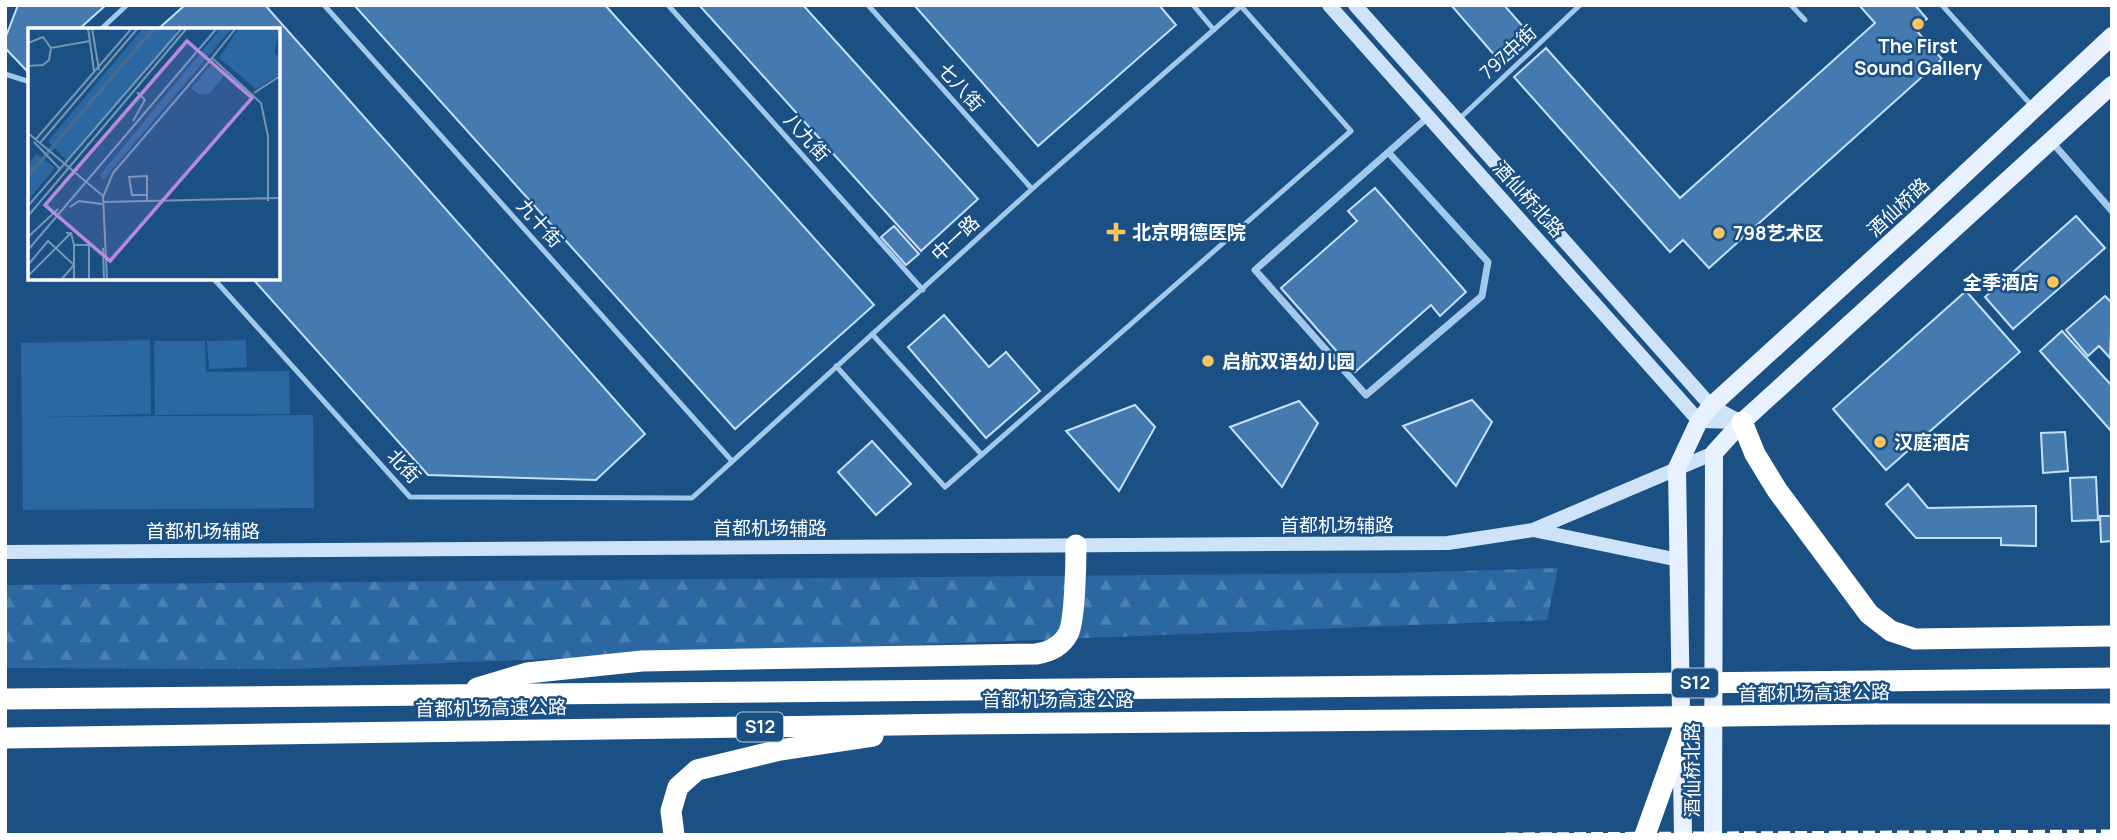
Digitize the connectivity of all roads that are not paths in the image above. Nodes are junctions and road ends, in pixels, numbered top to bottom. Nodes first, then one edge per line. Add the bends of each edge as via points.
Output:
1 (127, 5) edge
2 (324, 5) edge
3 (668, 5) edge
4 (868, 5) edge
5 (1193, 5) edge
6 (1329, 5) edge
7 (1355, 5) edge
8 (1580, 5) edge
9 (1791, 5) edge
10 (1942, 5) edge
11 (1242, 6) edge
12 (1805, 20) dead end
13 (102, 28) edge
14 (1214, 30) junction
15 (2112, 36) edge
16 (5, 74) edge
17 (28, 81) edge
18 (2112, 85) edge
19 (2034, 108) junction
20 (1428, 117) junction
21 (1457, 121) junction
22 (2050, 141) junction
23 (1389, 153) junction
24 (1032, 189) junction
25 (2112, 211) edge
26 (215, 280) edge
27 (923, 290) junction
28 (873, 334) junction
29 (836, 366) junction
30 (1711, 406) junction
31 (1699, 421) junction
32 (1742, 422) junction
33 (1714, 453) junction
34 (982, 455) junction
35 (732, 461) junction
36 (1677, 468) junction
37 (692, 498) joint
38 (1533, 530) junction
39 (1076, 545) junction
40 (5, 552) edge
41 (1679, 559) junction
42 (2112, 636) edge
43 (2112, 678) edge
44 (453, 695) junction
45 (5, 699) edge
46 (2058, 714) junction
47 (2112, 714) edge
48 (959, 724) junction
49 (2112, 728) edge
50 (1682, 732) junction
51 (5, 738) edge
52 (674, 835) edge
53 (1644, 835) edge
54 (1683, 835) edge
55 (1713, 835) edge

1 - 13 lane
2 - 35 lane, 九十街
3 - 27 lane, 八九街
4 - 24 lane, 七八街
5 - 14 lane
6 - 20 main road, 酒仙桥北路
7 - 21 main road, 酒仙桥北路
8 - 21 lane, 797中街
9 - 12 lane
10 - 19 lane
11 - 14 lane, 中一路
11 - 34 lane via 1351,131
14 - 24 lane, 中一路
15 - 19 main road, 酒仙桥路
16 - 17 lane
18 - 22 main road
19 - 30 main road, 酒仙桥路
20 - 23 street
20 - 31 main road, 酒仙桥北路
21 - 30 main road, 酒仙桥北路
22 - 25 street
22 - 32 main road
23 - 23 street via 1255,270 1366,396 1482,296 1488,262
24 - 27 lane, 中一路
26 - 37 lane, 北街 via 410,497
27 - 28 lane, 中一路
28 - 29 lane, 中一路
28 - 34 lane
29 - 34 lane via 945,487
29 - 35 lane, 中一路
30 - 31 main road, 酒仙桥北路
30 - 32 main road
31 - 32 main road
31 - 36 main road, 酒仙桥北路
32 - 33 main road
32 - 42 highway via 1777,490 1869,614 1891,631 1914,639
33 - 36 main road
33 - 55 main road, 酒仙桥北路
35 - 37 lane, 中一路
36 - 38 main road
36 - 41 main road, 酒仙桥北路
38 - 39 main road, 首都机场辅路 via 1448,543
38 - 41 main road
39 - 40 main road, 首都机场辅路
39 - 44 highway via 1069,634 1052,651 642,661 527,673
41 - 50 main road, 酒仙桥北路
43 - 44 highway, 首都机场高速公路 / S12, bridge
44 - 45 highway, 首都机场高速公路 / S12
46 - 47 highway, 首都机场高速公路 / S12
46 - 48 highway, 首都机场高速公路 / S12, bridge
46 - 49 highway
48 - 51 highway, 首都机场高速公路 / S12
48 - 52 highway via 780,750 697,771 678,787 671,811
50 - 53 highway
50 - 54 main road, 酒仙桥北路

